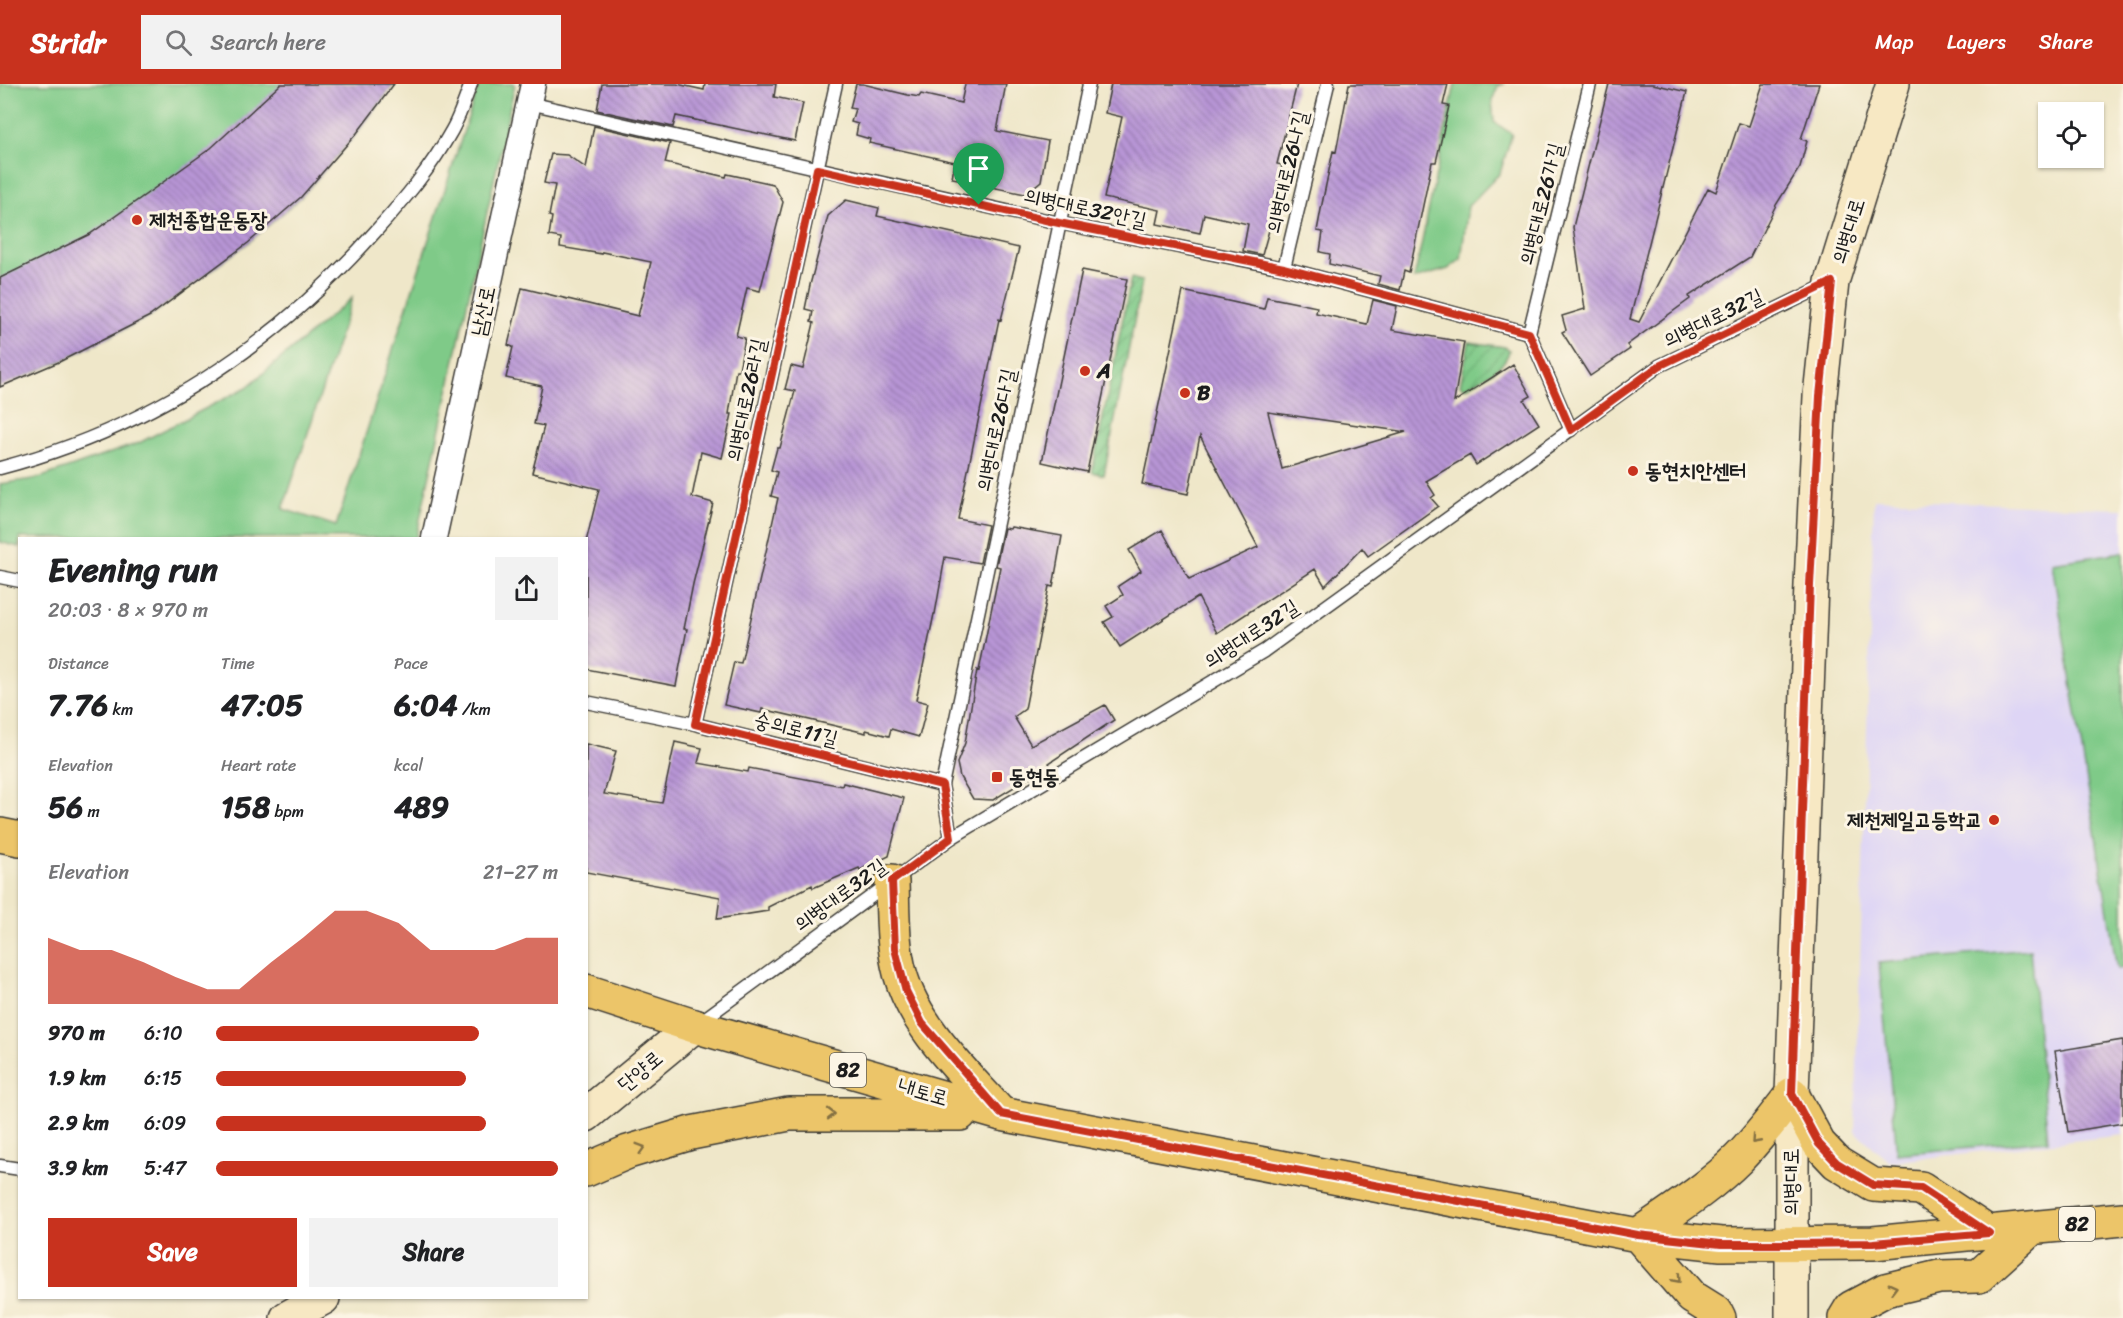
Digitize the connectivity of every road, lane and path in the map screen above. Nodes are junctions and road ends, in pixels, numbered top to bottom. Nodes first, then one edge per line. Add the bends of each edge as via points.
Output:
1 (471, 84) edge
2 (836, 84) edge
3 (1089, 84) edge
4 (1328, 84) edge
5 (1590, 84) edge
6 (1893, 84) edge
7 (531, 93) edge
8 (817, 169) junction
9 (1059, 223) junction
10 (1284, 268) junction
11 (1832, 282) junction
12 (1529, 333) junction
13 (1571, 430) junction
14 (0, 468) edge
15 (434, 537) edge
16 (0, 577) edge
17 (18, 581) edge
18 (588, 702) edge
19 (695, 724) junction
20 (942, 785) junction
21 (0, 835) edge
22 (951, 838) junction
23 (18, 839) edge
24 (892, 881) junction
25 (588, 992) edge
26 (694, 1026) junction
27 (1792, 1094) junction
28 (588, 1114) edge
29 (1001, 1114) junction
30 (0, 1166) edge
31 (18, 1169) edge
32 (588, 1169) edge
33 (2123, 1219) edge
34 (2031, 1229) junction
35 (1989, 1233) junction
36 (1638, 1235) junction
37 (1791, 1244) junction
38 (321, 1299) edge
39 (287, 1318) edge
40 (1719, 1318) edge
41 (1792, 1318) edge
42 (1845, 1318) edge

1 - 14 lane via 453,129 413,190 341,271 279,324 209,377 148,412 94,437
2 - 8 lane, 의병대로26라길
3 - 9 lane, 의병대로26다길
4 - 10 lane, 의병대로26나길
5 - 12 lane, 의병대로26가길
6 - 11 street, 의병대로
7 - 8 lane, 의병대로32안길
7 - 15 street, 남산로
8 - 9 lane, 의병대로32안길
8 - 19 lane, 의병대로26라길
9 - 10 lane, 의병대로32안길
9 - 20 lane, 의병대로26다길
10 - 12 lane, 의병대로32안길
11 - 13 lane, 의병대로32길 via 1659,366
11 - 27 street, 의병대로 via 1820,396 1810,585
12 - 13 lane
13 - 22 lane, 의병대로32길 via 1264,651
16 - 17 lane
18 - 19 lane, 숭의로11길
19 - 20 lane, 숭의로11길
20 - 22 lane
21 - 23 main road
22 - 24 lane, 의병대로32길
24 - 26 lane, 의병대로32길
24 - 29 main road via 895,949 906,991 922,1023
25 - 26 main road, 내토로 / 82
26 - 28 street, 단양로
26 - 29 main road, 내토로 / 82
27 - 35 main road via 1819,1144 1837,1163 1873,1185 1921,1188
27 -> 36 main road via 1737,1160
27 - 37 street, 의병대로
32 -> 29 main road via 691,1133 789,1114
29 - 36 main road, 내토로 / 82
30 - 31 lane
33 - 34 main road, 내토로 / 82
34 - 35 main road, 내토로 / 82
42 -> 34 main road via 1851,1308 1885,1290 1940,1277 1979,1276
35 - 37 main road, 내토로 / 82 via 1873,1243
36 - 37 main road, 내토로 / 82 via 1721,1244
36 -> 40 main road via 1692,1296
37 - 41 street, 의병대로
38 - 39 street

